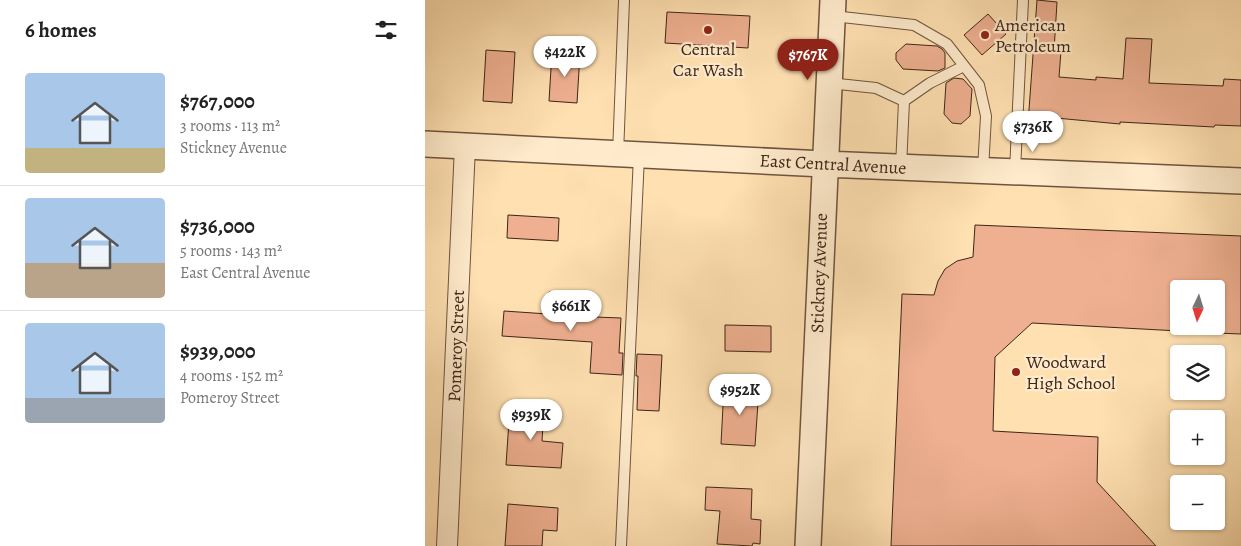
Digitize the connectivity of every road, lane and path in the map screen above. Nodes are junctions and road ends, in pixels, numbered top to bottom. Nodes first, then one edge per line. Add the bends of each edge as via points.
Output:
1 (624, 0) edge
2 (1023, 0) edge
3 (832, 8) edge
4 (963, 66) junction
5 (828, 83) junction
6 (904, 101) junction
7 (425, 144) edge
8 (465, 146) junction
9 (628, 154) junction
10 (824, 164) junction
11 (901, 167) junction
12 (983, 170) junction
13 (1015, 172) junction
14 (1241, 181) edge
15 (447, 546) edge
16 (621, 546) edge
17 (808, 546) edge

1 - 9 lane
2 - 13 lane
3 - 4 lane via 915,25 947,44
3 - 5 street, Stickney Avenue
4 - 6 lane
4 - 12 lane via 979,85 986,116
5 - 6 lane via 876,88
5 - 10 street, Stickney Avenue
6 - 11 lane
7 - 8 street, East Central Avenue
8 - 9 street, East Central Avenue
8 - 15 street, Pomeroy Street
9 - 10 street, East Central Avenue
9 - 16 lane
10 - 11 street, East Central Avenue
10 - 17 street, Stickney Avenue
11 - 12 street, East Central Avenue
12 - 13 street, East Central Avenue
13 - 14 street, East Central Avenue

